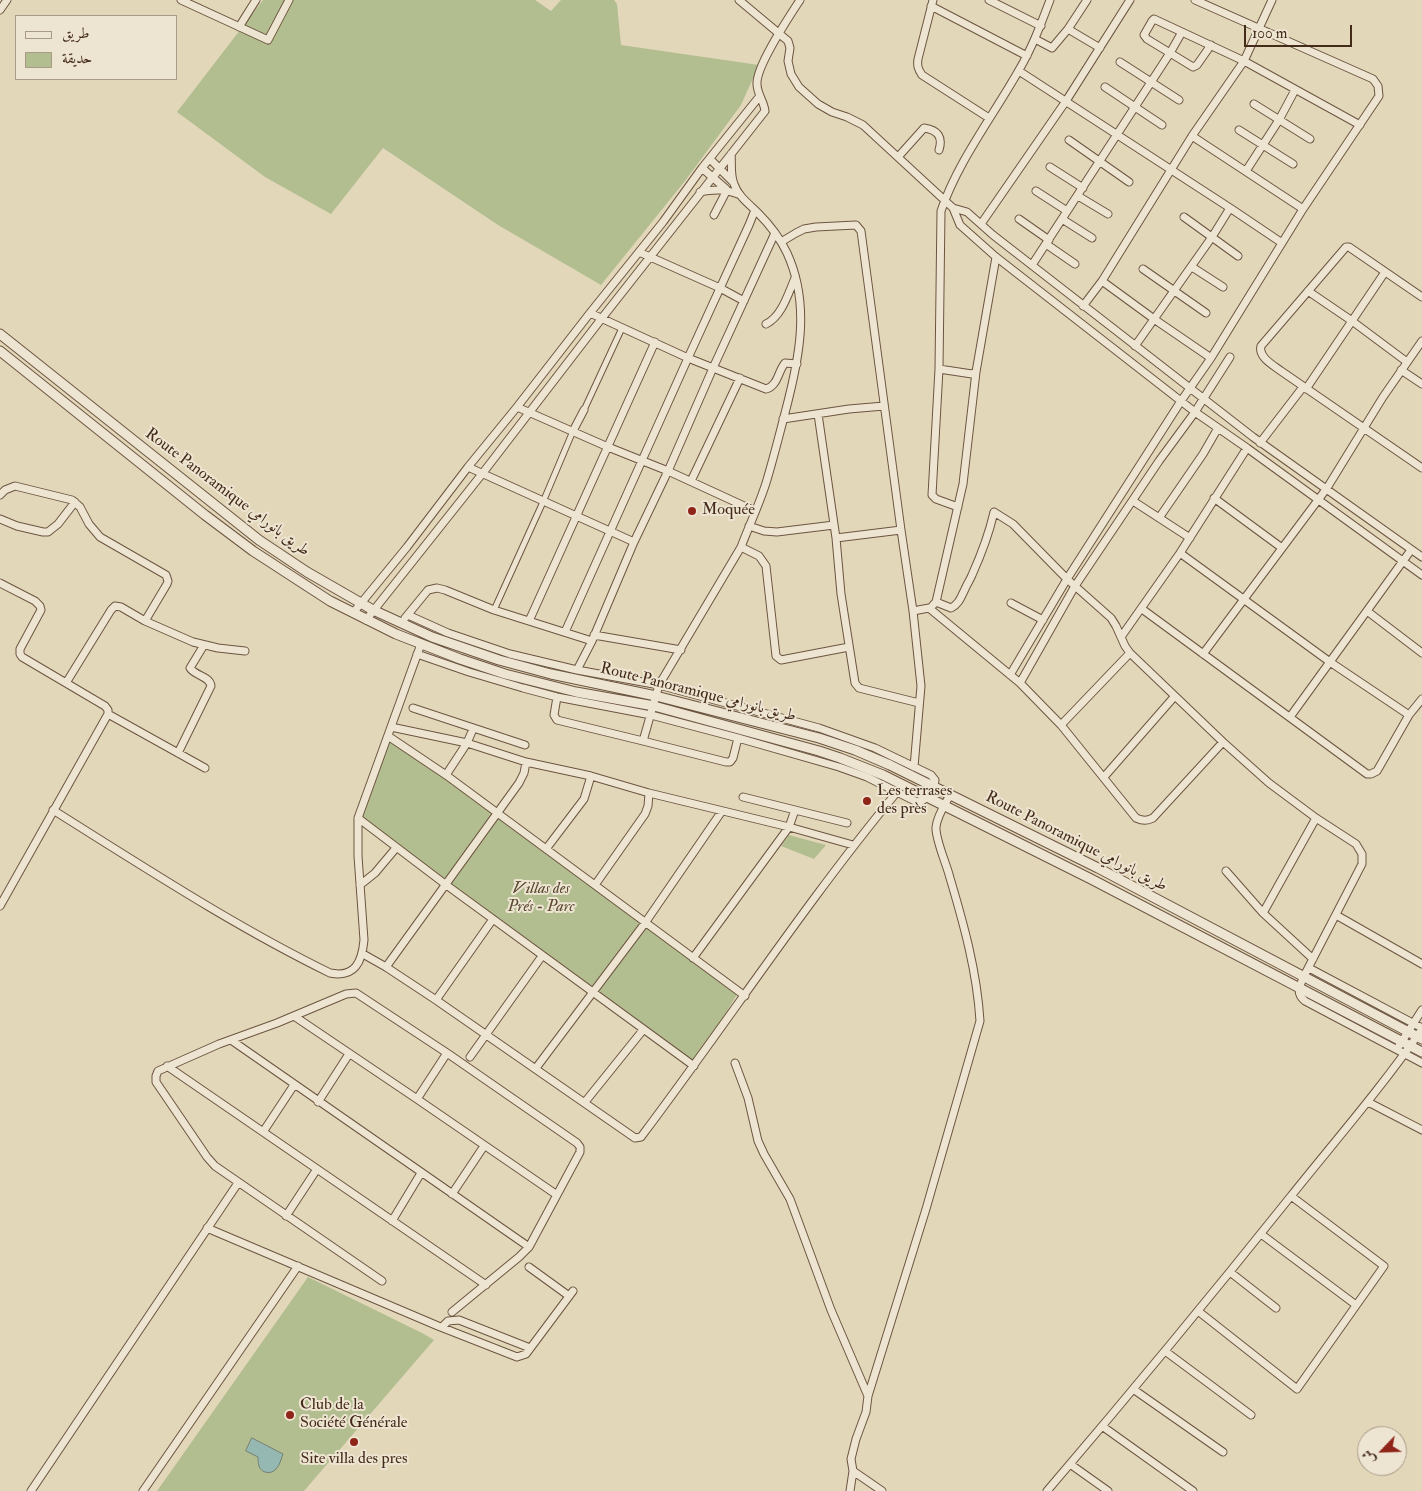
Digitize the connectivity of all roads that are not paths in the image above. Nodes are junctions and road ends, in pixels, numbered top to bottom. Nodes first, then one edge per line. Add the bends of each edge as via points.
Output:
1 (7, 0) edge
2 (181, 0) edge
3 (256, 0) edge
4 (289, 0) edge
5 (739, 0) edge
6 (800, 0) edge
7 (989, 0) edge
8 (1050, 0) edge
9 (1087, 0) edge
10 (1130, 0) edge
11 (1195, 0) edge
12 (1272, 0) edge
13 (932, 3) edge
14 (0, 10) edge
15 (1040, 26) junction
16 (239, 27) junction
17 (1068, 29) junction
18 (1259, 29) junction
19 (1182, 32) junction
20 (779, 34) junction
21 (1035, 39) junction
22 (1211, 45) junction
23 (1100, 48) junction
24 (1170, 53) junction
25 (1027, 56) junction
26 (1244, 61) junction
27 (1120, 62) dead end
28 (1019, 71) junction
29 (1151, 82) junction
30 (1105, 87) dead end
31 (1295, 90) junction
32 (759, 97) junction
33 (1179, 100) dead end
34 (1066, 101) junction
35 (1254, 104) dead end
36 (1135, 107) junction
37 (988, 118) junction
38 (1279, 120) junction
39 (1162, 125) dead end
40 (1360, 125) junction
41 (1239, 130) dead end
42 (1118, 134) junction
43 (1192, 136) junction
44 (1310, 139) dead end
45 (1068, 140) dead end
46 (1263, 145) junction
47 (939, 150) dead end
48 (731, 154) junction
49 (898, 156) junction
50 (710, 159) junction
51 (1100, 162) junction
52 (1293, 164) dead end
53 (1050, 167) dead end
54 (702, 168) junction
55 (719, 168) junction
56 (1172, 169) junction
57 (1246, 172) junction
58 (712, 177) junction
59 (733, 182) junction
60 (1129, 182) dead end
61 (1083, 188) junction
62 (726, 190) junction
63 (1036, 191) dead end
64 (699, 193) junction
65 (738, 194) junction
66 (1078, 196) junction
67 (944, 200) junction
68 (953, 208) junction
69 (1230, 208) junction
70 (1303, 209) junction
71 (755, 210) junction
72 (1067, 211) junction
73 (1108, 214) dead end
74 (714, 215) dead end
75 (1184, 217) dead end
76 (1019, 219) dead end
77 (1062, 219) junction
78 (981, 224) junction
79 (775, 233) junction
80 (1212, 237) junction
81 (1092, 238) dead end
82 (781, 242) junction
83 (1047, 242) junction
84 (1282, 242) junction
85 (639, 252) junction
86 (1238, 256) dead end
87 (650, 257) junction
88 (996, 257) junction
89 (1075, 264) dead end
90 (1032, 266) junction
91 (1192, 266) junction
92 (1143, 269) dead end
93 (1385, 272) junction
94 (795, 278) junction
95 (1102, 281) junction
96 (1223, 287) dead end
97 (720, 288) junction
98 (1175, 291) junction
99 (1308, 292) junction
100 (1422, 295) edge
101 (744, 301) junction
102 (1083, 306) junction
103 (590, 313) junction
104 (1206, 313) dead end
105 (602, 318) junction
106 (1154, 319) junction
107 (1352, 321) junction
108 (766, 324) dead end
109 (622, 328) junction
110 (0, 334) edge
111 (1422, 341) edge
112 (655, 342) junction
113 (1135, 346) junction
114 (0, 351) edge
115 (1230, 357) dead end
116 (688, 358) junction
117 (1212, 358) junction
118 (1407, 362) junction
119 (797, 364) junction
120 (713, 368) junction
121 (939, 369) junction
122 (1402, 370) junction
123 (976, 372) junction
124 (740, 378) junction
125 (1422, 384) edge
126 (1190, 388) junction
127 (1304, 388) junction
128 (1203, 399) junction
129 (1181, 401) junction
130 (884, 406) junction
131 (517, 407) junction
132 (584, 410) joint
133 (530, 412) junction
134 (1195, 412) junction
135 (818, 414) junction
136 (783, 419) junction
137 (1218, 428) junction
138 (1363, 428) junction
139 (573, 431) junction
140 (1260, 442) junction
141 (608, 447) junction
142 (1247, 448) junction
143 (642, 461) junction
144 (468, 467) junction
145 (1422, 468) edge
146 (668, 471) junction
147 (482, 474) junction
148 (691, 481) junction
149 (1327, 488) junction
150 (0, 495) edge
151 (1214, 498) junction
152 (1318, 500) junction
153 (1133, 501) junction
154 (75, 502) junction
155 (543, 502) junction
156 (958, 508) junction
157 (755, 511) junction
158 (576, 517) junction
159 (1159, 518) junction
160 (0, 520) edge
161 (834, 525) junction
162 (749, 526) junction
163 (901, 530) junction
164 (611, 532) junction
165 (836, 538) junction
166 (1190, 538) junction
167 (634, 542) junction
168 (741, 547) junction
169 (1282, 548) junction
170 (1411, 550) junction
171 (1180, 553) junction
172 (1421, 556) edge
173 (1403, 561) junction
174 (1413, 568) junction
175 (1422, 575) edge
176 (1067, 579) junction
177 (0, 583) edge
178 (1075, 586) junction
179 (1244, 599) junction
180 (936, 602) junction
181 (360, 603) junction
182 (1011, 603) dead end
183 (929, 608) junction
184 (1142, 609) junction
185 (373, 610) junction
186 (494, 610) junction
187 (913, 611) junction
188 (1367, 611) junction
189 (353, 613) junction
190 (408, 615) junction
191 (366, 620) junction
192 (1043, 620) junction
193 (145, 621) junction
194 (529, 621) junction
195 (401, 623) junction
196 (565, 632) junction
197 (1121, 637) junction
198 (593, 638) junction
199 (420, 644) junction
200 (204, 645) junction
201 (849, 647) junction
202 (681, 650) junction
203 (245, 651) dead end
204 (1130, 653) junction
205 (1422, 653) edge
206 (417, 654) junction
207 (1203, 654) junction
208 (1330, 662) junction
209 (577, 670) junction
210 (1010, 675) junction
211 (66, 683) junction
212 (1020, 684) junction
213 (659, 685) junction
214 (656, 696) junction
215 (557, 697) junction
216 (1174, 697) junction
217 (1422, 699) edge
218 (919, 703) junction
219 (413, 708) dead end
220 (652, 711) junction
221 (108, 714) junction
222 (1409, 715) junction
223 (1290, 717) junction
224 (1061, 725) junction
225 (391, 727) junction
226 (402, 729) junction
227 (473, 729) junction
228 (388, 736) junction
229 (738, 738) junction
230 (644, 741) junction
231 (397, 742) junction
232 (1223, 742) junction
233 (467, 743) junction
234 (525, 745) dead end
235 (178, 753) junction
236 (526, 762) junction
237 (914, 767) junction
238 (205, 768) dead end
239 (446, 775) junction
240 (591, 776) junction
241 (1104, 777) junction
242 (934, 787) junction
243 (897, 792) junction
244 (649, 793) junction
245 (950, 795) junction
246 (743, 797) dead end
247 (928, 797) junction
248 (944, 806) junction
249 (53, 810) junction
250 (795, 810) junction
251 (722, 811) junction
252 (498, 814) junction
253 (358, 818) junction
254 (1316, 818) junction
255 (847, 823) dead end
256 (789, 827) junction
257 (853, 845) junction
258 (396, 848) junction
259 (546, 849) junction
260 (1226, 871) dead end
261 (445, 884) junction
262 (596, 885) junction
263 (360, 886) junction
264 (0, 906) edge
265 (1263, 913) junction
266 (1336, 915) junction
267 (493, 919) junction
268 (645, 922) junction
269 (363, 954) junction
270 (542, 956) junction
271 (693, 958) junction
272 (1313, 958) junction
273 (1422, 964) edge
274 (386, 967) junction
275 (1306, 972) junction
276 (1299, 988) junction
277 (593, 992) junction
278 (745, 996) junction
279 (436, 1000) junction
280 (1422, 1010) edge
281 (294, 1016) junction
282 (1414, 1023) junction
283 (644, 1030) junction
284 (1408, 1032) junction
285 (1421, 1033) edge
286 (486, 1035) junction
287 (231, 1040) junction
288 (1404, 1048) junction
289 (1422, 1052) edge
290 (446, 1053) junction
291 (349, 1054) junction
292 (470, 1057) dead end
293 (735, 1063) dead end
294 (1422, 1063) edge
295 (167, 1066) junction
296 (694, 1066) junction
297 (536, 1068) junction
298 (294, 1085) junction
299 (417, 1099) junction
300 (318, 1102) junction
301 (585, 1102) junction
302 (1368, 1102) junction
303 (1422, 1130) edge
304 (263, 1132) junction
305 (484, 1146) junction
306 (316, 1169) junction
307 (422, 1173) junction
308 (238, 1183) junction
309 (452, 1194) junction
310 (557, 1195) junction
311 (1291, 1196) junction
312 (286, 1216) junction
313 (392, 1221) junction
314 (207, 1228) junction
315 (1261, 1234) junction
316 (529, 1247) junction
317 (298, 1266) junction
318 (529, 1267) dead end
319 (1230, 1272) junction
320 (382, 1281) dead end
321 (486, 1285) junction
322 (1356, 1305) junction
323 (1276, 1308) dead end
324 (1198, 1311) junction
325 (452, 1312) dead end
326 (442, 1327) junction
327 (530, 1348) junction
328 (1165, 1351) junction
329 (1133, 1389) junction
330 (868, 1396) junction
331 (1251, 1415) dead end
332 (1102, 1426) junction
333 (1223, 1452) dead end
334 (1070, 1464) junction
335 (853, 1472) junction
336 (31, 1491) edge
337 (143, 1491) edge
338 (850, 1491) edge
339 (882, 1491) edge
340 (1046, 1491) edge
341 (1108, 1491) edge
342 (1193, 1491) edge

1 - 14 street
2 - 16 street
3 - 16 street
4 - 16 street via 268,40
5 - 20 street
6 - 20 street
7 - 15 street
8 - 15 street
9 - 17 street
10 - 23 street
11 - 18 street
12 - 18 street
13 - 25 street
13 - 37 street via 918,70
15 - 21 street
17 - 21 street via 1052,48
17 - 23 street
18 - 26 street
18 - 40 street via 1373,78 1379,96
19 - 22 street
19 - 24 street
19 - 24 street via 1154,19 1144,35
20 - 32 street via 756,82
20 - 49 street via 788,41 791,74 799,87 818,104 863,125
21 - 25 street
22 - 24 street via 1193,67
22 - 26 street
23 - 34 street
24 - 29 street
25 - 28 street
26 - 31 street
26 - 43 street
27 - 29 street
28 - 34 street
28 - 37 street
29 - 33 street
29 - 36 street
30 - 36 street
31 - 38 street
31 - 40 street
32 - 48 street via 765,110
32 - 50 street
34 - 42 street
34 - 78 street
35 - 38 street
36 - 39 street
36 - 42 street
37 - 67 street
38 - 44 street
38 - 46 street
40 - 70 street
41 - 46 street
42 - 51 street
42 - 56 street
43 - 56 street
43 - 57 street
45 - 51 street
46 - 52 street
46 - 57 street
47 - 49 street via 941,142 938,135 932,129 924,128
48 - 55 street
48 - 59 street
49 - 67 street
50 - 54 street
50 - 55 street
51 - 60 street
51 - 61 street
53 - 61 street
54 - 58 street
54 - 85 street
55 - 58 street
55 - 59 street
56 - 69 street
56 - 95 street
57 - 70 street
58 - 62 street
58 - 64 street
59 - 65 street
61 - 66 street
62 - 64 street
62 - 65 street
62 - 74 street
63 - 72 street
64 - 87 street
65 - 71 street
66 - 72 street
66 - 73 street
67 - 68 street
67 - 121 street via 941,211
68 - 78 street via 967,212
68 - 88 street via 960,225
69 - 80 street
69 - 84 street
70 - 84 street
71 - 79 street
71 - 97 street
72 - 77 street
75 - 80 street
76 - 83 street
77 - 81 street
77 - 83 street
78 - 90 street
79 - 82 street
79 - 101 street
80 - 86 street
80 - 91 street
82 - 94 street
82 - 130 street via 804,229 856,225 861,231
83 - 89 street
83 - 90 street
84 - 117 street
85 - 87 street
85 - 103 street
87 - 97 street
87 - 105 street
88 - 123 street
88 - 129 street
90 - 102 street
91 - 96 street
91 - 98 street
92 - 98 street
93 - 99 street via 1346,247
93 - 100 street
93 - 107 street
94 - 108 street via 777,315
94 - 119 street via 801,327
95 - 102 street
95 - 106 street
97 - 101 street
97 - 116 street
98 - 104 street
98 - 106 street
99 - 107 street
99 - 127 street via 1259,350 1261,355
101 - 120 street
102 - 113 street
103 - 105 street
103 - 131 street
105 - 109 street
105 - 133 street
106 - 113 street
106 - 117 street
107 - 118 street
107 - 127 street
109 - 112 street
109 - 132 street
110 - 181 street, Route Panoramique طريق بانورامي via 243,528 307,572
111 - 118 street
112 - 116 street
112 - 141 street
113 - 126 street
114 - 189 street, Route Panoramique طريق بانورامي via 228,534 304,585
115 - 128 street
116 - 120 street
116 - 143 street
117 - 126 street
118 - 122 street
119 - 124 street via 783,364 774,384 766,389
119 - 136 street
120 - 124 street
120 - 146 street
121 - 123 street
121 - 156 street via 932,495
122 - 125 street
122 - 138 street
123 - 156 street
124 - 148 street
126 - 128 street
126 - 129 street
127 - 138 street
127 - 140 street
128 - 134 street
128 - 140 street
129 - 134 street
129 - 176 street
130 - 135 street
130 - 163 street
131 - 133 street
131 - 144 street
132 - 139 street
133 - 139 street
133 - 147 street
134 - 137 street
134 - 153 street
135 - 136 street
135 - 161 street
136 - 157 street
137 - 142 street
137 - 159 street
138 - 145 street
138 - 149 street
139 - 141 street
139 - 155 street
140 - 149 street
141 - 143 street
141 - 158 street
142 - 151 street
142 - 152 street
143 - 146 street
143 - 164 street
144 - 147 street
144 - 181 street
146 - 148 street
146 - 167 street
147 - 155 street
147 - 185 street
148 - 157 street
149 - 152 street
149 - 170 street
150 - 154 street via 15,486
151 - 166 street
151 - 169 street
152 - 169 street
152 - 173 street
153 - 159 street
153 - 178 street
154 - 160 street via 48,532
154 - 193 street via 100,537 166,575 167,584
155 - 158 street
155 - 186 street
156 - 180 street
157 - 162 street
158 - 164 street
158 - 194 street
159 - 166 street
161 - 162 street via 778,532
161 - 165 street
162 - 168 street
163 - 165 street
163 - 187 street
164 - 167 street
164 - 196 street
165 - 201 street
166 - 171 street
167 - 198 street
168 - 201 street via 759,556 766,566 778,659
168 - 202 street
169 - 179 street
170 - 172 street
170 - 173 street
171 - 179 street
171 - 184 street
172 - 174 street
173 - 174 street
173 - 188 street
174 - 175 street
176 - 178 street
176 - 180 street via 1013,524 994,512 972,578 961,598 951,608
176 - 192 street
177 - 211 street via 40,606 20,654
178 - 197 street via 1111,618
178 - 212 street
179 - 207 street
179 - 208 street
180 - 183 street
181 - 185 street, Route Panoramique طريق بانورامي
181 - 189 street
182 - 192 street
183 - 187 street
183 - 210 street
184 - 197 street
184 - 207 street
185 - 191 street
185 - 195 street, Route Panoramique طريق بانورامي
186 - 190 street via 432,588
186 - 194 street
187 - 218 street
188 - 205 street
188 - 208 street
189 - 191 street, Route Panoramique طريق بانورامي
190 - 195 street
190 - 209 street via 482,645
191 - 199 street, Route Panoramique طريق بانورامي
192 - 210 street
193 - 200 street
193 - 211 street via 121,607 113,608
194 - 196 street
195 - 214 street, Route Panoramique طريق بانورامي via 525,667
196 - 198 street
197 - 204 street
198 - 202 street
198 - 209 street
199 - 206 street
199 - 220 street, Route Panoramique طريق بانورامي via 526,680
200 - 203 street
200 - 235 street via 190,669 212,684
201 - 218 street via 859,688
202 - 213 street
204 - 216 street
204 - 224 street
206 - 215 street
206 - 225 street
207 - 223 street
208 - 222 street
208 - 223 street
209 - 213 street
210 - 212 street
211 - 221 street via 105,706
212 - 224 street
213 - 214 street
213 - 237 street via 838,734
214 - 220 street
214 - 242 street, Route Panoramique طريق بانورامي via 837,744 873,757
215 - 220 street
215 - 230 street via 554,716 557,720
216 - 232 street
216 - 241 street
217 - 222 street
218 - 237 street
219 - 227 street
220 - 229 street
220 - 230 street
220 - 247 street, Route Panoramique طريق بانورامي via 840,758
221 - 235 street
221 - 249 street
222 - 223 street via 1377,771 1371,774 1363,772
224 - 241 street
225 - 226 street
225 - 228 street
226 - 231 street
226 - 233 street
227 - 233 street
227 - 234 street
228 - 231 street
228 - 253 street
229 - 230 street via 733,758 728,762
229 - 243 street via 852,771
231 - 239 street
232 - 241 street via 1148,820 1136,818
232 - 254 street via 1269,783
233 - 236 street
233 - 239 street
235 - 238 street
236 - 240 street
236 - 252 street via 522,778
237 - 242 street via 933,776
239 - 252 street
240 - 244 street
240 - 259 street via 584,799
242 - 245 street, Route Panoramique طريق بانورامي
243 - 247 street via 917,802
243 - 257 street
244 - 251 street
244 - 262 street via 645,814
245 - 248 street
245 - 275 street, Route Panoramique طريق بانورامي
246 - 250 street
247 - 248 street, Route Panoramique طريق بانورامي
248 - 276 street, Route Panoramique طريق بانورامي via 1092,879
248 - 330 street via 937,831 973,967 980,1021
249 - 264 street
249 - 269 street via 179,890 330,972 350,972
250 - 255 street
250 - 256 street
251 - 256 street
251 - 268 street
252 - 259 street
252 - 261 street
253 - 258 street
253 - 263 street
254 - 265 street
254 - 266 street via 1356,844 1362,854 1362,864
256 - 257 street
256 - 271 street
257 - 278 street
258 - 261 street
258 - 263 street
259 - 262 street
260 - 265 street
261 - 267 street
261 - 274 street
262 - 268 street
263 - 269 street
265 - 272 street
266 - 272 street
266 - 273 street
267 - 270 street
267 - 279 street
268 - 271 street
268 - 277 street
269 - 274 street
270 - 277 street
270 - 286 street
271 - 278 street
272 - 275 street
274 - 279 street
275 - 276 street
275 - 282 street
275 - 284 street, Route Panoramique طريق بانورامي
276 - 288 street, Route Panoramique طريق بانورامي
277 - 283 street
277 - 297 street
278 - 296 street
279 - 286 street
280 - 282 street
281 - 287 street
281 - 290 street via 346,994 356,993
281 - 291 street
282 - 284 street
282 - 285 street
283 - 296 street
283 - 301 street
284 - 285 street, Route Panoramique طريق بانورامي
284 - 288 street
285 - 288 street
286 - 292 street
286 - 297 street
287 - 295 street
287 - 298 street
288 - 289 street, Route Panoramique طريق بانورامي
288 - 294 street
288 - 302 street
290 - 299 street
290 - 310 street via 579,1145 580,1152
291 - 299 street
291 - 300 street
293 - 330 street via 748,1098 758,1141 790,1199 831,1310
295 - 304 street
295 - 308 street via 156,1073 156,1082 211,1162
296 - 301 street via 641,1137 635,1138
297 - 301 street
298 - 300 street
298 - 304 street
299 - 305 street
300 - 307 street
302 - 303 street
302 - 311 street
304 - 306 street
305 - 309 street
305 - 310 street
306 - 312 street
306 - 313 street
307 - 309 street
307 - 313 street
308 - 312 street
308 - 314 street
309 - 316 street
310 - 316 street
311 - 315 street
311 - 322 street via 1384,1266
312 - 320 street
313 - 321 street
314 - 317 street
314 - 336 street
315 - 319 street
315 - 322 street
316 - 321 street
317 - 326 street
317 - 337 street
318 - 327 street via 571,1294
319 - 323 street
319 - 324 street
321 - 325 street
322 - 324 street via 1297,1389
324 - 328 street
326 - 327 street via 448,1321 458,1320
326 - 327 street via 514,1357 523,1356
328 - 329 street
328 - 331 street
329 - 332 street
329 - 333 street
330 - 335 street via 851,1459
332 - 334 street
332 - 342 street
334 - 340 street
334 - 341 street
335 - 338 street
335 - 339 street

